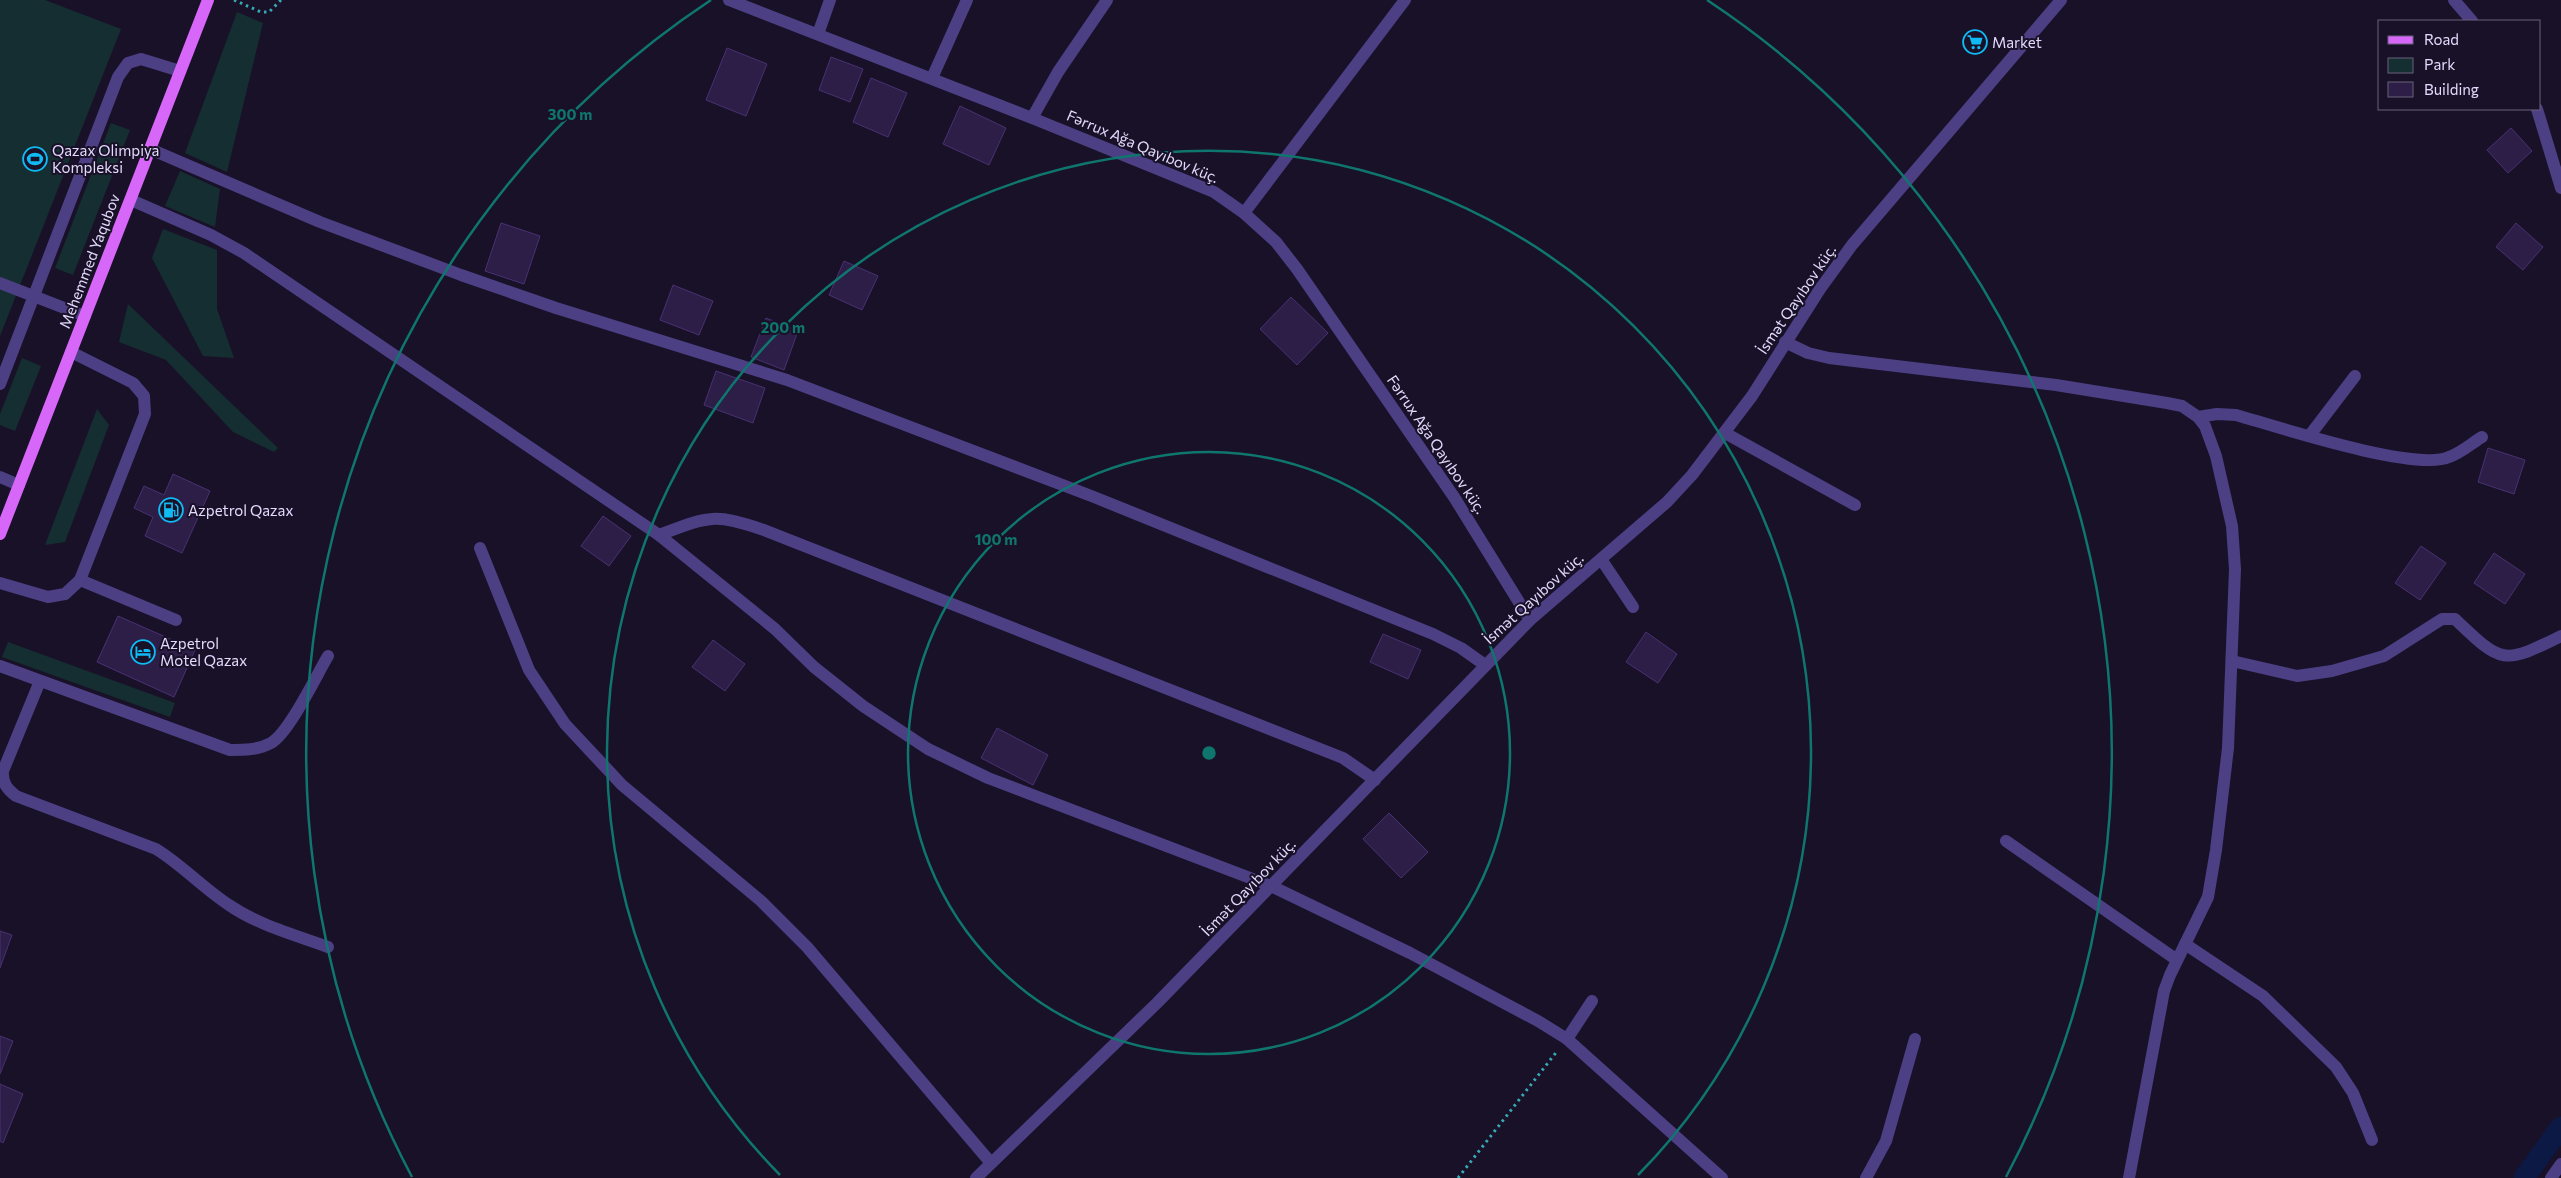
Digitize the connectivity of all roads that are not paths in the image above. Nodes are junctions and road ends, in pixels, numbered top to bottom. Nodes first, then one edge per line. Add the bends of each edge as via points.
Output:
1 (208, 0) edge
2 (729, 0) edge
3 (830, 0) edge
4 (966, 0) edge
5 (1107, 0) edge
6 (1405, 0) edge
7 (2061, 0) edge
8 (2454, 0) edge
9 (2471, 20) edge
10 (818, 34) junction
11 (180, 71) junction
12 (932, 78) junction
13 (2537, 110) edge
14 (1032, 118) junction
15 (150, 150) junction
16 (2561, 188) edge
17 (130, 200) junction
18 (1244, 213) junction
19 (0, 283) edge
20 (34, 297) junction
21 (85, 316) junction
22 (1785, 342) junction
23 (71, 352) junction
24 (2355, 376) dead end
25 (0, 384) edge
26 (2198, 417) junction
27 (1725, 433) junction
28 (2310, 435) junction
29 (2482, 437) dead end
30 (0, 477) edge
31 (19, 485) junction
32 (1855, 505) dead end
33 (0, 534) edge
34 (659, 535) junction
35 (480, 548) dead end
36 (1601, 558) junction
37 (80, 580) junction
38 (0, 583) edge
39 (1633, 607) dead end
40 (176, 620) dead end
41 (1530, 620) junction
42 (2561, 636) edge
43 (328, 656) dead end
44 (2232, 661) junction
45 (1485, 665) junction
46 (0, 666) edge
47 (40, 681) junction
48 (1375, 780) junction
49 (2006, 841) dead end
50 (1271, 886) junction
51 (2185, 944) junction
52 (328, 947) dead end
53 (2177, 960) junction
54 (1592, 1000) dead end
55 (1567, 1039) junction
56 (1915, 1039) dead end
57 (2372, 1140) dead end
58 (991, 1163) junction
59 (2561, 1164) edge
60 (976, 1178) edge
61 (1722, 1178) edge
62 (1866, 1178) edge
63 (2128, 1178) edge
64 (2551, 1178) edge

1 - 11 main road, Mehemmed Yaqubov
2 - 10 street, Fərrux Ağa Qayıbov küç.
3 - 10 street
4 - 12 street
5 - 14 street via 1058,72
6 - 18 street
7 - 22 street, İsmət Qayıbov küç. via 1858,238
8 - 9 street
10 - 12 street, Fərrux Ağa Qayıbov küç.
11 - 15 main road, Mehemmed Yaqubov
11 - 20 street via 141,59 128,63 118,77
12 - 14 street, Fərrux Ağa Qayıbov küç.
13 - 16 street
14 - 18 street, Fərrux Ağa Qayıbov küç. via 1214,192
15 - 17 main road, Mehemmed Yaqubov
15 - 45 street via 320,222 461,275 787,380 1084,493 1433,634
17 - 21 main road, Mehemmed Yaqubov
17 - 34 street via 244,253
18 - 41 street, Fərrux Ağa Qayıbov küç. via 1276,242 1297,269 1454,497
19 - 20 street
20 - 21 street
20 - 25 street
21 - 23 main road, Mehemmed Yaqubov
22 - 26 street via 1829,358 2056,385 2167,402 2182,406
22 - 27 street, İsmət Qayıbov küç.
23 - 31 main road, Mehemmed Yaqubov
23 - 37 street via 133,382 144,396 145,414
24 - 28 street
26 - 28 street via 2236,415
26 - 44 street via 2205,426 2216,456 2232,526 2235,569
27 - 32 street
27 - 36 street, İsmət Qayıbov küç. via 1667,502
28 - 29 street via 2394,458 2429,461 2449,458
30 - 31 street
31 - 33 main road, Mehemmed Yaqubov
34 - 48 street via 705,518 729,518 1343,758
34 - 50 street via 768,623 814,668 863,706 928,749 988,778
35 - 58 street via 529,670 565,724 622,785 761,901 807,947
36 - 39 street
36 - 41 street, İsmət Qayıbov küç.
37 - 38 street via 65,594 48,598
37 - 40 street
41 - 45 street, İsmət Qayıbov küç.
42 - 44 street via 2510,658 2499,656 2454,619 2442,620 2384,656 2332,671 2297,676
43 - 47 street via 285,730 272,742 255,749 230,750
44 - 51 street via 2228,748 2216,850 2208,897
45 - 48 street, İsmət Qayıbov küç.
46 - 47 street
47 - 52 street via 3,772 2,780 8,790 16,796 156,849 228,905 260,922
48 - 50 street, İsmət Qayıbov küç.
49 - 53 street
50 - 55 street via 1418,957
50 - 58 street, İsmət Qayıbov küç. via 1157,1003
51 - 53 street
51 - 57 street via 2263,996 2336,1067 2353,1093
53 - 63 street via 2164,991
54 - 55 street
55 - 61 street
56 - 62 street via 1886,1142
58 - 60 street, İsmət Qayıbov küç.
59 - 64 street

